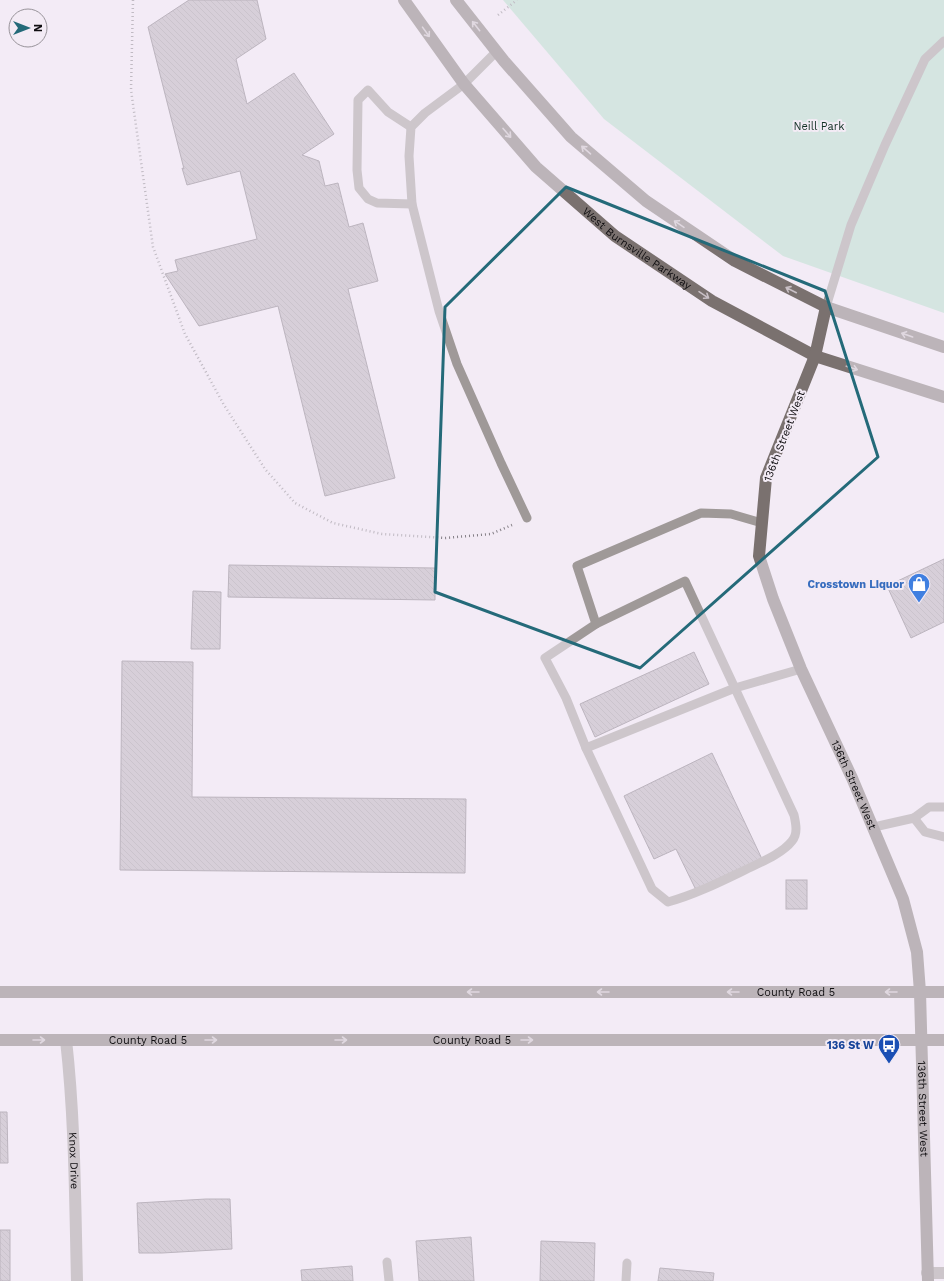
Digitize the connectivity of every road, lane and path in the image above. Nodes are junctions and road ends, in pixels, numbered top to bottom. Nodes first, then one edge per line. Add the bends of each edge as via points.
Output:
1 (133, 0) edge
2 (404, 0) edge
3 (456, 0) edge
4 (517, 0) edge
5 (498, 15) dead end
6 (944, 40) edge
7 (496, 52) junction
8 (464, 84) junction
9 (411, 127) junction
10 (412, 204) junction
11 (826, 307) junction
12 (944, 347) edge
13 (815, 356) junction
14 (944, 397) edge
15 (527, 518) joint
16 (762, 523) junction
17 (596, 624) junction
18 (801, 669) junction
19 (735, 688) junction
20 (586, 748) junction
21 (944, 807) edge
22 (914, 818) junction
23 (874, 827) junction
24 (944, 837) edge
25 (0, 992) edge
26 (920, 992) junction
27 (944, 992) edge
28 (0, 1040) edge
29 (66, 1040) junction
30 (922, 1040) junction
31 (944, 1040) edge
32 (387, 1262) dead end
33 (626, 1263) dead end
34 (944, 1273) edge
35 (927, 1277) edge
36 (77, 1281) edge
37 (389, 1281) edge
38 (626, 1281) edge

1 - 15 path via 131,90 154,247 185,334 224,404 265,469 295,503 333,524 382,534 445,538 491,534
2 -> 8 street, West Burnsville Parkway
7 -> 3 street
4 - 5 path
6 - 11 lane via 925,59 885,145 850,225
7 - 8 lane
11 -> 7 street via 735,261 646,201 571,137
8 - 9 lane via 425,113
8 -> 13 street, West Burnsville Parkway via 536,167 614,236 712,301
9 - 10 lane via 409,156
9 - 10 lane via 388,112 368,90 358,100 359,188 368,199 378,203
10 - 15 lane via 439,311 457,364
12 -> 11 street
11 - 13 street, 136th Street West
13 -> 14 street, West Burnsville Parkway
13 - 16 street, 136th Street West via 766,478
16 - 17 lane via 731,514 701,513 577,566
16 - 18 street, 136th Street West via 759,556
17 - 19 lane via 685,582
17 - 20 lane via 545,658 566,698
18 - 19 lane
18 - 23 street, 136th Street West
19 - 20 lane
19 - 20 lane via 794,815 797,827 792,841 776,855 680,899 668,902 652,889
21 - 22 lane via 929,807
22 - 23 lane
22 - 24 lane via 925,832
23 - 26 street, 136th Street West via 903,899 917,952
26 -> 25 street, County Road 5
26 - 27 street, County Road 5
26 - 30 street, 136th Street West
28 -> 29 street, County Road 5
29 -> 30 street, County Road 5
29 - 36 street, Knox Drive via 75,1172
30 - 31 street, County Road 5
30 - 35 street, 136th Street West
32 - 37 lane
33 - 38 lane
34 - 35 street

